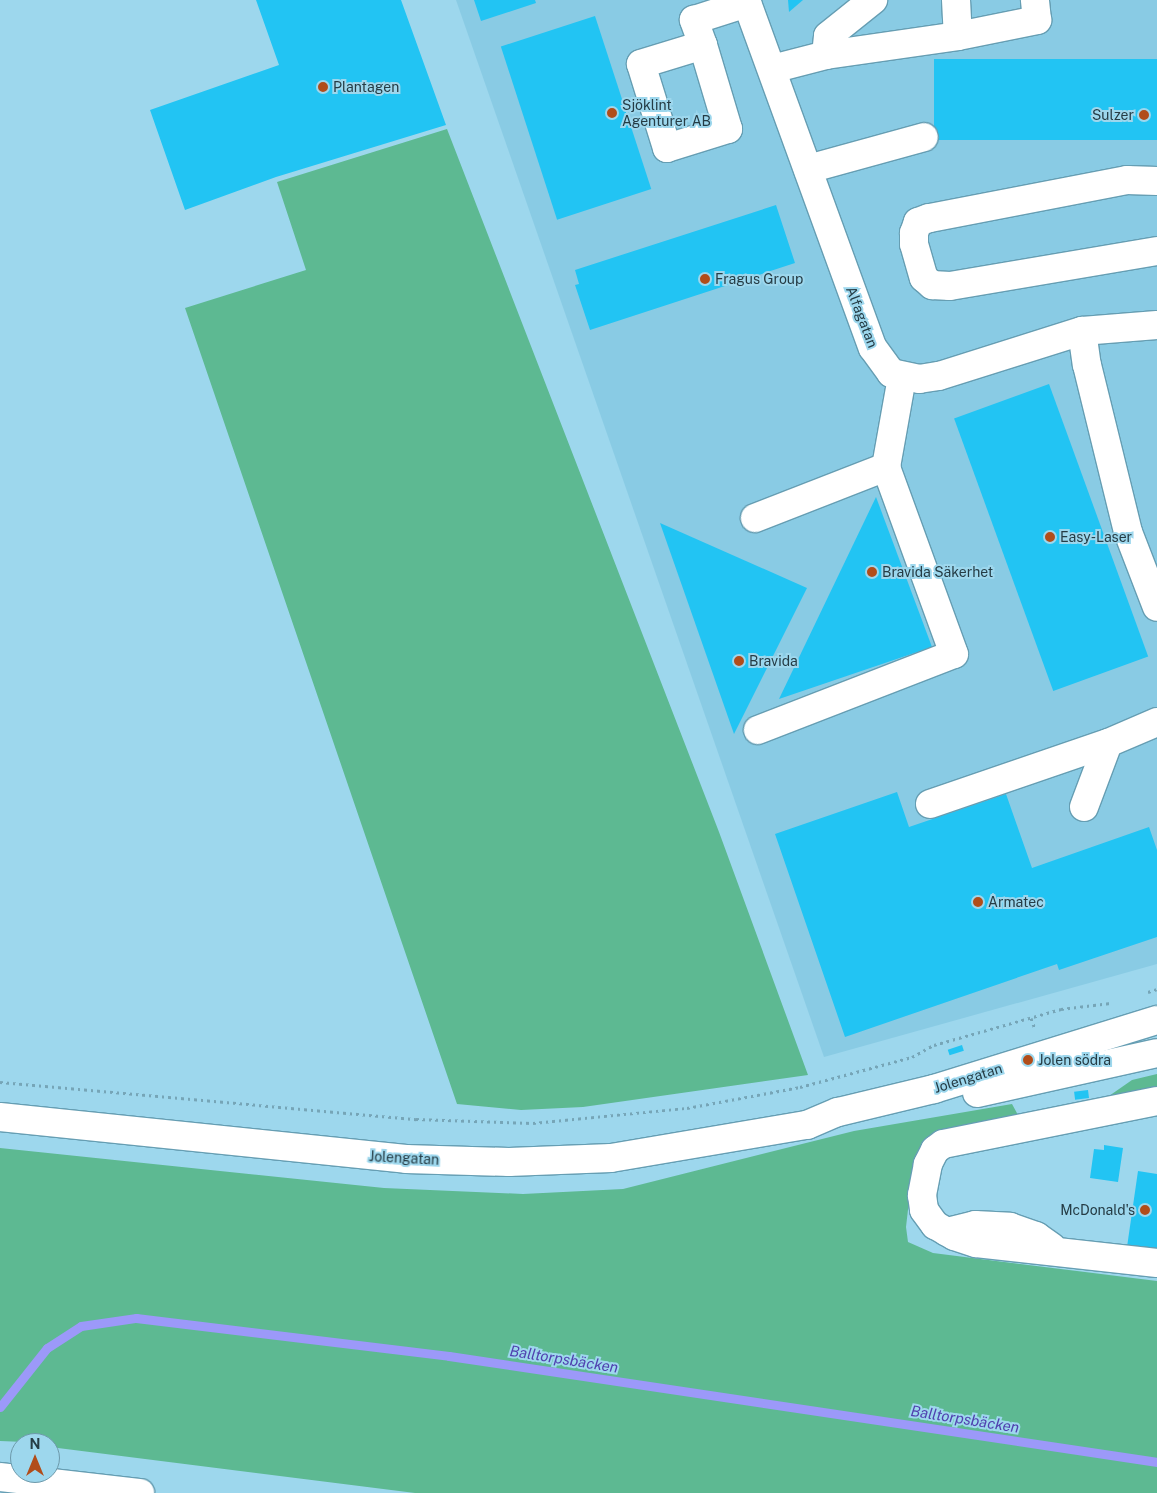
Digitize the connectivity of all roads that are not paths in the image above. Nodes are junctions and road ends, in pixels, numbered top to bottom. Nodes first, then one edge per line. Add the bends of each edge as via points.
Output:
1 (873, 0) edge
2 (956, 0) edge
3 (1035, 0) edge
4 (747, 2) edge
5 (958, 36) junction
6 (703, 45) dead end
7 (826, 55) junction
8 (772, 69) junction
9 (924, 136) dead end
10 (808, 169) junction
11 (1157, 181) edge
12 (1157, 251) edge
13 (1157, 325) edge
14 (1082, 331) junction
15 (902, 377) junction
16 (886, 467) junction
17 (755, 518) dead end
18 (1157, 607) edge
19 (1157, 722) edge
20 (758, 730) dead end
21 (1108, 742) junction
22 (930, 804) dead end
23 (1084, 807) dead end
24 (1157, 1020) edge
25 (1157, 1053) edge
26 (1157, 1101) edge
27 (0, 1117) edge
28 (807, 1125) junction
29 (1157, 1263) edge
30 (0, 1477) edge
31 (140, 1493) edge

1 - 7 main road via 828,36
2 - 5 main road
3 - 5 main road via 1037,20
4 - 6 main road via 694,20
4 - 8 main road, Alfagatan
5 - 7 main road
7 - 8 main road
8 - 10 main road, Alfagatan
9 - 10 main road
10 - 15 main road, Alfagatan via 873,348 891,374
11 - 12 main road via 1127,180 929,218 918,222 914,233 924,278 932,285 950,286
13 - 14 main road
14 - 15 main road via 939,376
14 - 18 main road via 1087,365 1128,532
15 - 16 main road
16 - 17 main road
16 - 20 main road via 954,654
19 - 21 main road
21 - 22 main road
21 - 23 main road
24 - 28 main road, Jolengatan via 934,1089 838,1112
25 - 28 main road, Jolengatan via 841,1128
26 - 29 main road via 943,1144 935,1150 928,1164 922,1195 928,1217 945,1232 1002,1248
27 - 28 main road, Jolengatan via 314,1151 406,1159 509,1162 640,1154
30 - 31 main road

